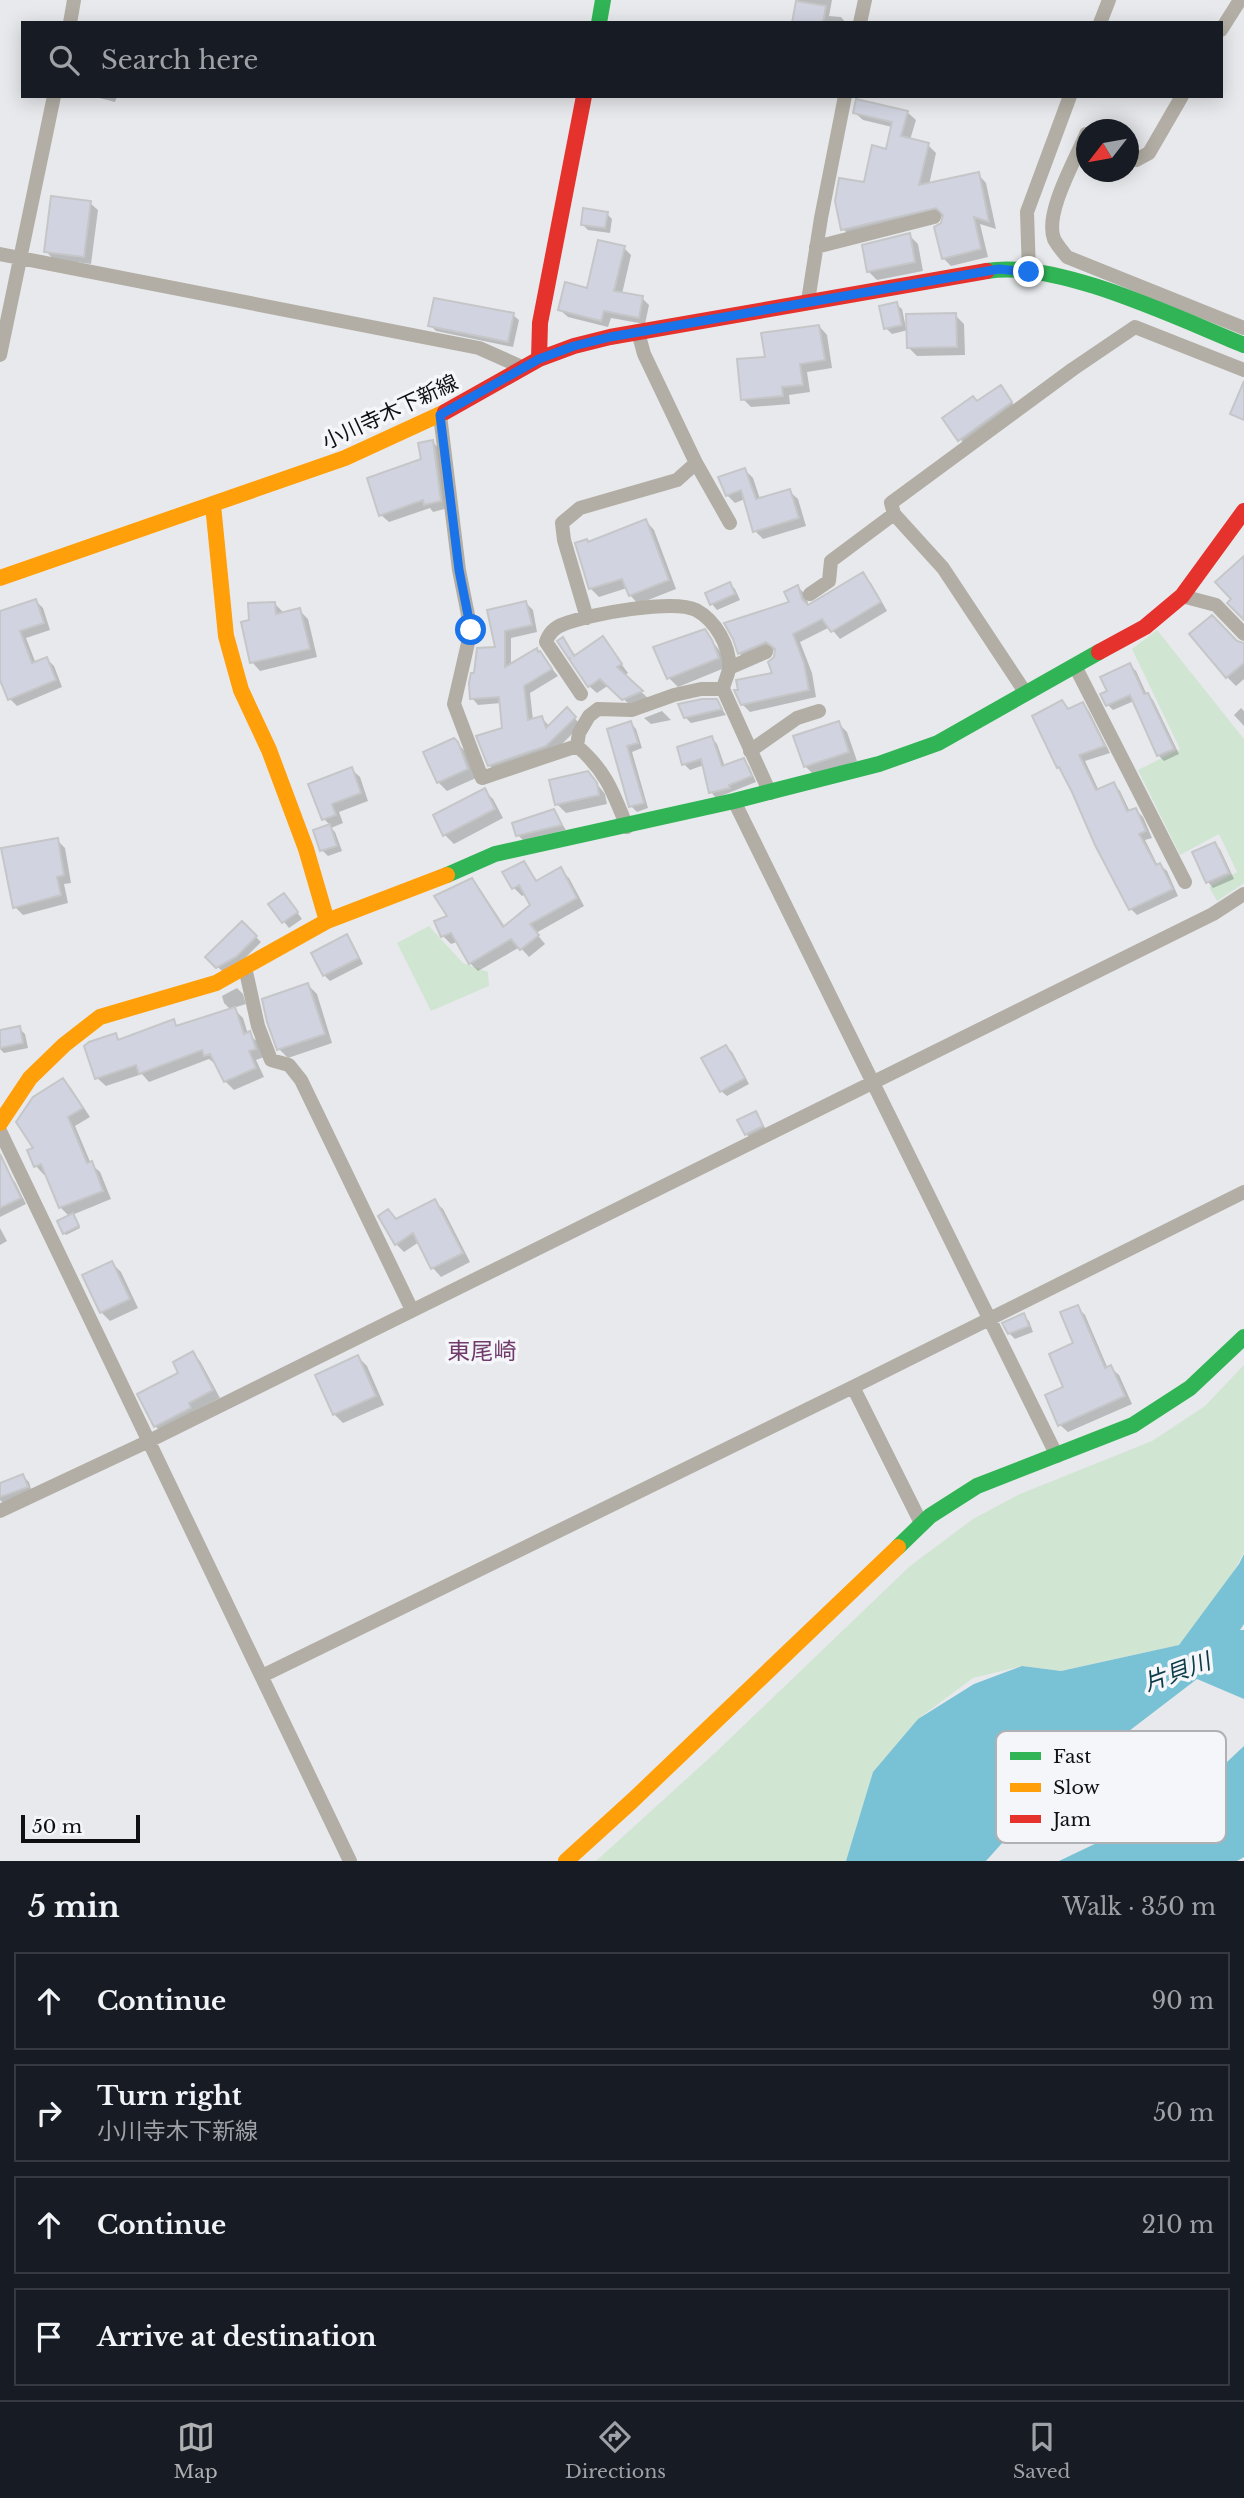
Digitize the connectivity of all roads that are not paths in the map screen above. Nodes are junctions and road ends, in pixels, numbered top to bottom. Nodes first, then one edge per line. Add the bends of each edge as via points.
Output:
1 (74, 0) edge
2 (603, 0) edge
3 (865, 0) edge
4 (1109, 0) edge
5 (1240, 0) edge
6 (70, 21) edge
7 (599, 21) edge
8 (860, 21) edge
9 (1101, 21) edge
10 (1223, 27) edge
11 (54, 98) edge
12 (584, 98) edge
13 (845, 98) edge
14 (1069, 98) edge
15 (1181, 98) edge
16 (1139, 158) edge
17 (1076, 159) edge
18 (934, 217) dead end
19 (816, 247) junction
20 (0, 254) edge
21 (21, 258) junction
22 (1029, 272) junction
23 (808, 301) junction
24 (1244, 328) edge
25 (638, 332) junction
26 (1244, 345) edge
27 (0, 355) edge
28 (539, 359) junction
29 (524, 368) junction
30 (1244, 370) edge
31 (440, 415) junction
32 (696, 463) junction
33 (213, 505) junction
34 (1244, 511) edge
35 (894, 514) junction
36 (730, 523) dead end
37 (0, 578) edge
38 (810, 594) dead end
39 (1182, 596) junction
40 (587, 618) junction
41 (1244, 634) edge
42 (766, 652) dead end
43 (1075, 666) junction
44 (729, 668) junction
45 (723, 689) junction
46 (1025, 692) junction
47 (581, 694) dead end
48 (819, 711) dead end
49 (577, 746) junction
50 (750, 751) junction
51 (770, 793) junction
52 (734, 802) junction
53 (627, 827) junction
54 (1185, 882) dead end
55 (1244, 894) edge
56 (327, 921) junction
57 (245, 967) junction
58 (873, 1081) junction
59 (0, 1123) edge
60 (0, 1131) edge
61 (1244, 1192) edge
62 (412, 1310) junction
63 (989, 1318) junction
64 (1244, 1337) edge
65 (853, 1387) junction
66 (149, 1441) junction
67 (1057, 1456) junction
68 (0, 1511) edge
69 (921, 1523) junction
70 (262, 1676) junction
71 (350, 1861) edge
72 (566, 1861) edge

1 - 6 street
2 - 7 street
3 - 8 street
4 - 9 street
5 - 10 street
11 - 21 street
12 - 28 street via 540,323
13 - 19 street
14 - 22 street via 1027,212
15 - 16 street via 1149,153
17 - 24 street via 1051,222 1054,240 1067,257
18 - 19 street
19 - 23 street
20 - 21 street
21 - 27 street
21 - 29 street via 479,348
22 - 23 street, 小川寺木下新線 via 999,269
22 - 26 street, 小川寺木下新線 via 1116,294
23 - 25 street, 小川寺木下新線
25 - 28 street, 小川寺木下新線
25 - 32 street
28 - 29 street, 小川寺木下新線
29 - 31 street, 小川寺木下新線
30 - 35 street via 1135,327 891,503
31 - 33 street, 小川寺木下新線 via 345,458
31 - 49 street via 471,630 454,704 482,778
32 - 36 street
32 - 40 street via 677,480 580,508 562,523
33 - 37 street, 小川寺木下新線
33 - 56 street via 232,658 306,849
34 - 39 street
35 - 38 street via 831,561 829,581
35 - 46 street via 943,568
39 - 41 street via 1216,605
39 - 43 street via 1145,627
40 - 44 street via 647,607 696,610 713,624 725,645
40 - 47 street via 563,624 546,642
42 - 44 street
43 - 46 street
43 - 54 street
44 - 45 street
45 - 49 street via 674,695 632,710 598,709 579,733
45 - 50 street
46 - 51 street via 938,743 879,765
48 - 50 street via 797,718
49 - 53 street via 597,763
50 - 51 street
51 - 52 street
52 - 53 street
52 - 58 street
53 - 56 street via 495,854
55 - 58 street via 1213,915
56 - 57 street
57 - 59 street via 216,983 100,1017 30,1078
57 - 62 street via 271,1060 289,1065 301,1080
58 - 62 street
58 - 63 street
60 - 66 street
61 - 63 street
62 - 66 street
63 - 65 street
63 - 67 street
64 - 67 street via 1190,1388 1133,1425
65 - 69 street
65 - 70 street
66 - 68 street
66 - 70 street
67 - 69 street via 977,1486
69 - 72 street
70 - 71 street

